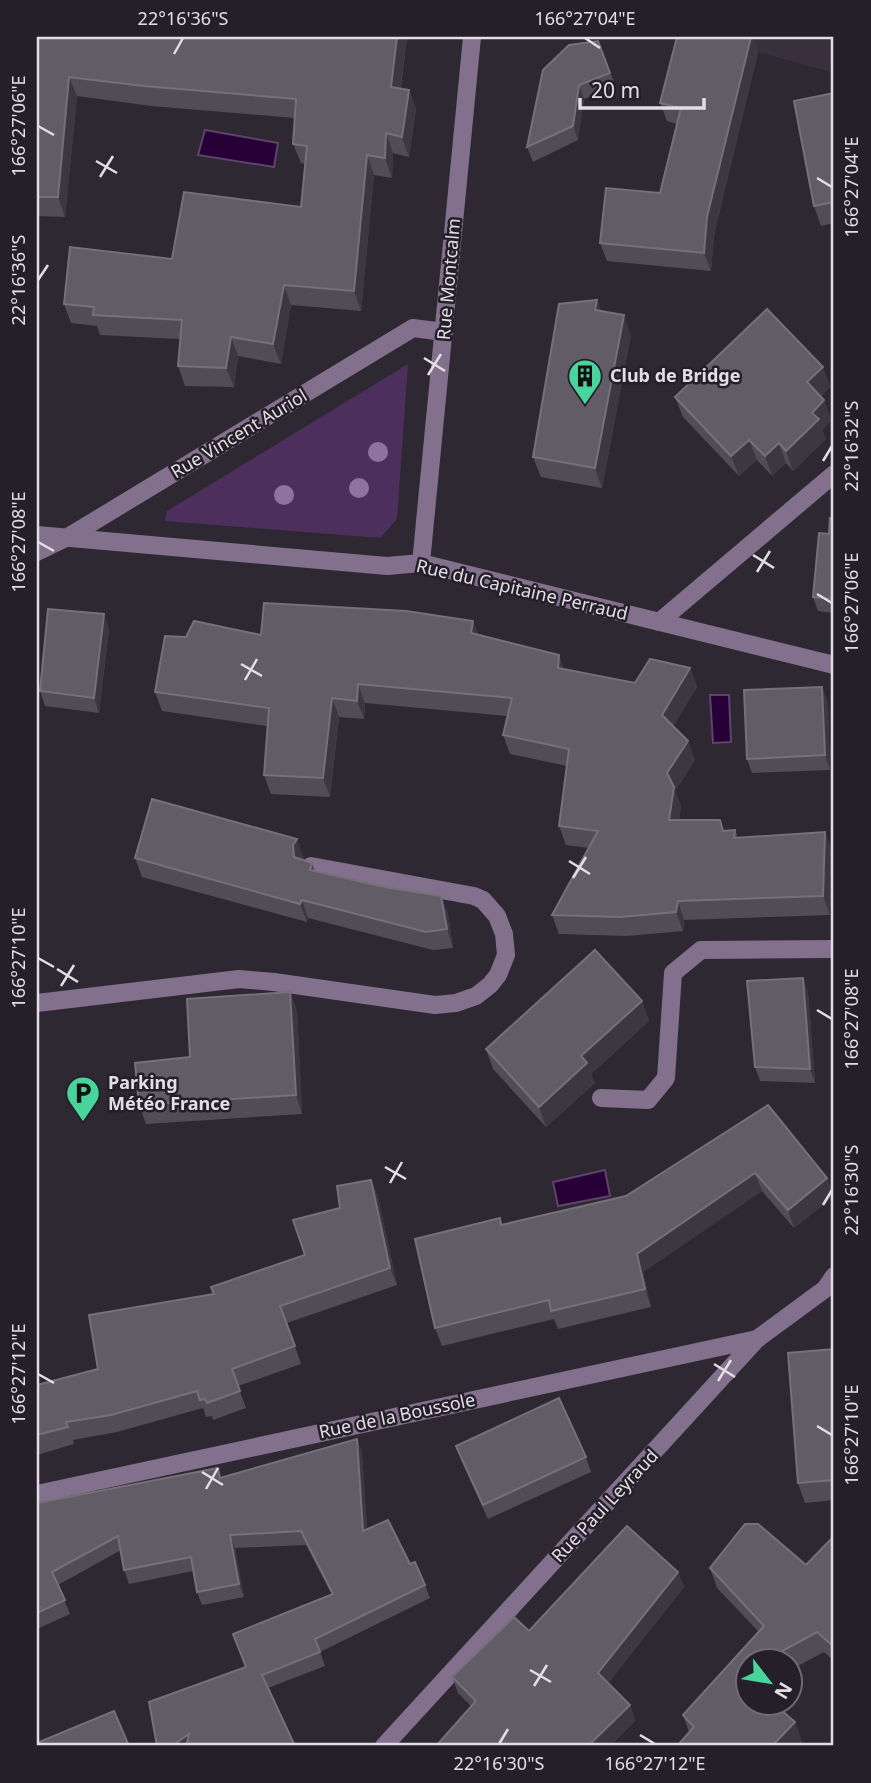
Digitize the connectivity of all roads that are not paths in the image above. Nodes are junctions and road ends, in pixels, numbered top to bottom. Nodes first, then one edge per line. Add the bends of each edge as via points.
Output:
1 (472, 37) edge
2 (444, 332) junction
3 (834, 474) edge
4 (37, 535) edge
5 (68, 537) junction
6 (37, 552) edge
7 (421, 563) junction
8 (659, 622) junction
9 (834, 665) edge
10 (312, 866) edge
11 (834, 949) edge
12 (37, 1003) edge
13 (601, 1098) dead end
14 (834, 1276) edge
15 (757, 1339) junction
16 (37, 1494) edge
17 (384, 1746) edge

1 - 2 street, Rue Montcalm
2 - 5 street, Rue Vincent Auriol via 413,328
2 - 7 street, Rue Montcalm
3 - 8 street
4 - 5 street, Rue du Capitaine Perraud
5 - 6 street, Rue Vincent Auriol
5 - 7 street, Rue du Capitaine Perraud via 387,566
7 - 8 street, Rue du Capitaine Perraud
8 - 9 street, Rue du Capitaine Perraud
10 - 12 street via 483,900 497,916 504,934 506,955 498,975 476,996 446,1006 239,979
11 - 13 street via 701,950 673,972 666,1078 648,1100
14 - 15 street, Rue Paul Leyraud via 825,1289
15 - 16 street, Rue de la Boussole
15 - 17 street, Rue Paul Leyraud

